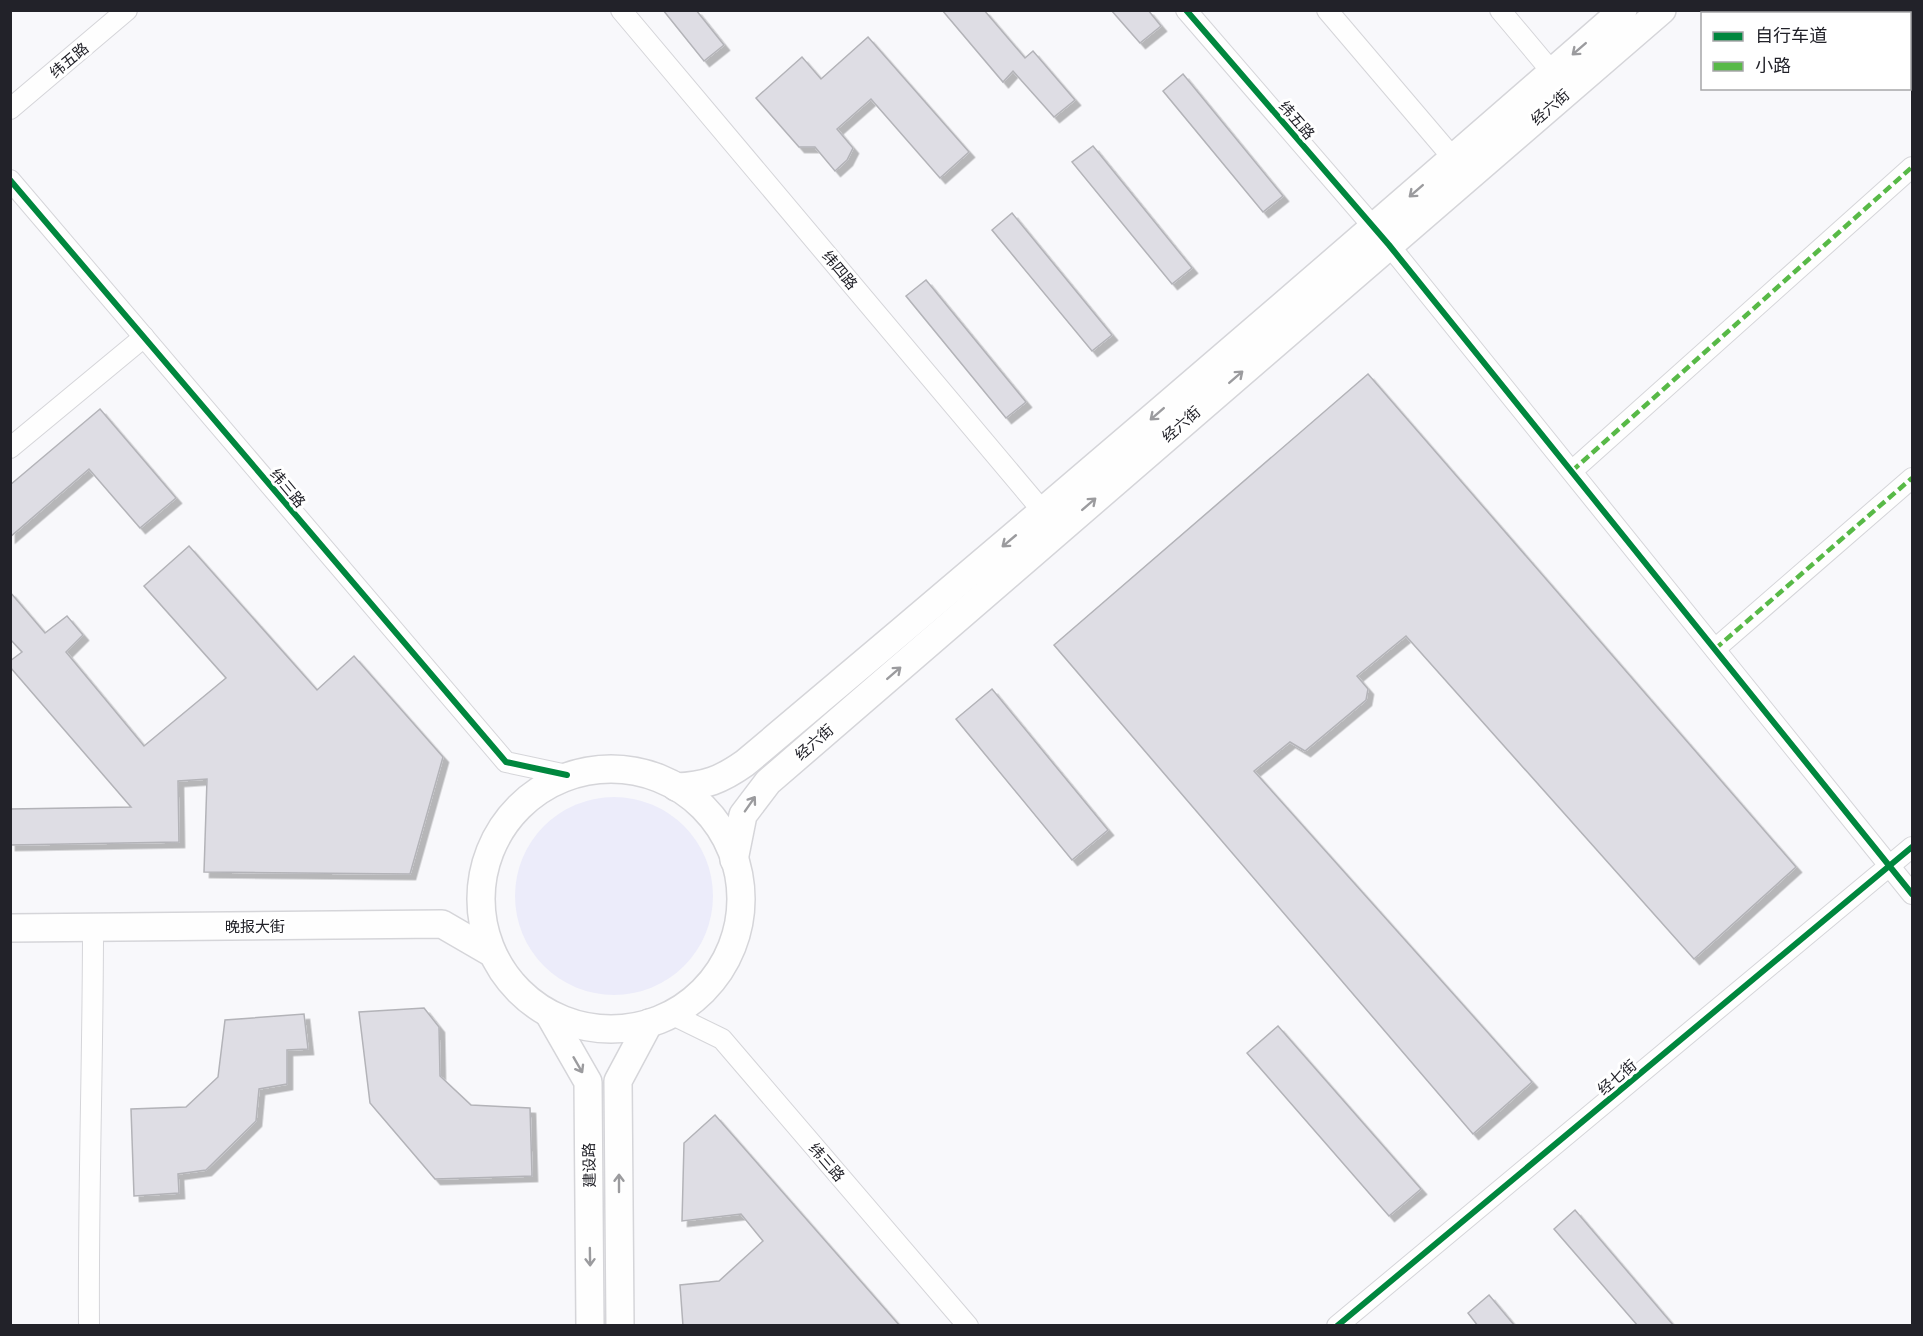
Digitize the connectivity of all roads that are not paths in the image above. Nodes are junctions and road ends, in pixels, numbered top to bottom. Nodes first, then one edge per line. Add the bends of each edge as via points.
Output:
1 (127, 10) edge
2 (621, 10) edge
3 (1186, 10) edge
4 (1327, 10) edge
5 (1500, 10) edge
6 (1623, 10) edge
7 (1662, 10) edge
8 (1552, 72) junction
9 (10, 109) edge
10 (1453, 158) junction
11 (1912, 167) edge
12 (10, 180) edge
13 (1382, 236) junction
14 (144, 337) junction
15 (10, 448) edge
16 (1572, 471) junction
17 (1912, 478) edge
18 (1051, 521) junction
19 (1714, 649) junction
20 (567, 775) junction
21 (676, 787) junction
22 (1912, 847) edge
23 (734, 860) junction
24 (1889, 867) junction
25 (1912, 894) edge
26 (93, 927) junction
27 (10, 928) edge
28 (492, 953) junction
29 (549, 1014) junction
30 (661, 1019) junction
31 (89, 1326) edge
32 (590, 1326) edge
33 (620, 1326) edge
34 (968, 1326) edge
35 (1337, 1326) edge

1 - 9 street, 纬五路
2 - 18 street, 纬四路
3 - 13 street, 纬五路
4 - 10 street
5 - 8 street
6 -> 8 main road, 经六街
7 - 13 main road, 经六街
8 - 10 main road, 经六街
10 -> 13 main road, 经六街
11 - 16 street
12 - 14 street, 纬三路
13 - 16 street, 纬五路
13 - 18 main road, 经六街
14 - 15 street
14 - 20 street, 纬三路 via 506,762
16 - 19 street, 纬五路
17 - 19 street
18 -> 21 main road, 经六街 via 745,763 709,783
23 -> 18 main road, 经六街 via 743,815 768,782
19 - 24 street, 纬五路
20 - 21 main road via 610,768 653,775
20 - 28 main road via 530,796 500,828 483,868 481,912
21 - 23 main road via 691,796 721,828
22 - 24 street, 经七街
23 - 30 main road via 741,912 730,954 706,989
24 - 25 street, 纬五路
24 - 35 street, 经七街
26 - 27 main road, 晚报大街
26 - 28 main road, 晚报大街 via 442,924
26 - 31 street
28 - 29 main road via 515,988
29 - 30 main road via 590,1028 632,1028
29 -> 32 main road, 建设路 via 588,1082
33 -> 30 main road, 建设路 via 618,1082
30 - 34 street, 纬三路 via 722,1039

